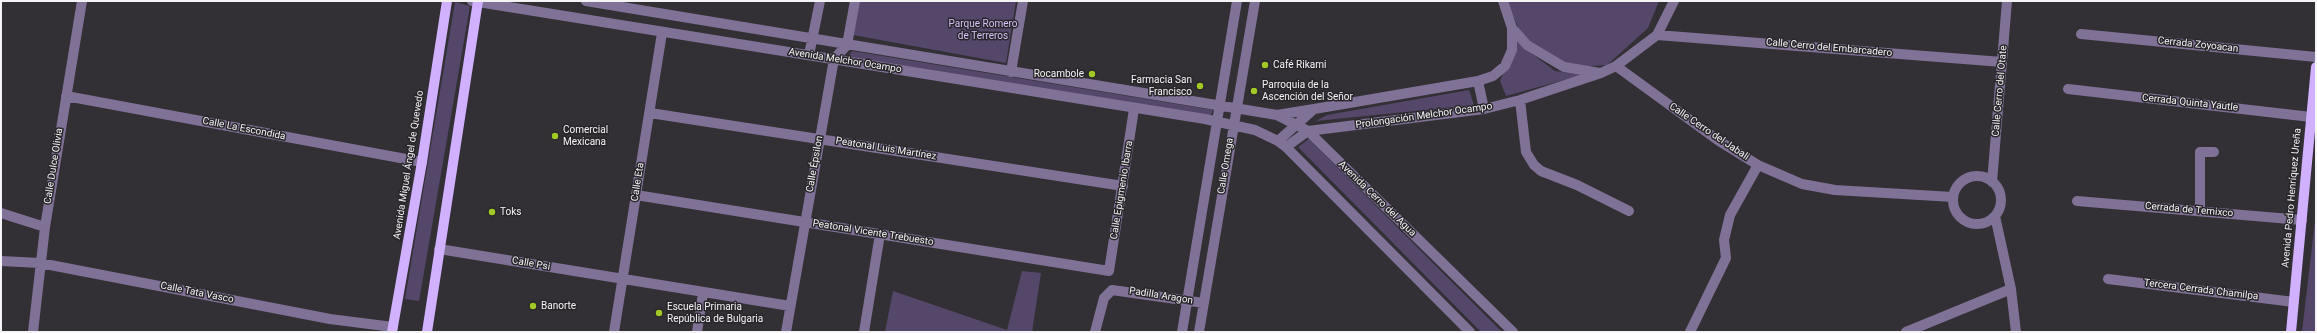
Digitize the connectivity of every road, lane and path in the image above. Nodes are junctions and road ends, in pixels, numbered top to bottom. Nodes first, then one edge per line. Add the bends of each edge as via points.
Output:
1 (82, 1) edge
2 (447, 1) edge
3 (586, 1) edge
4 (820, 1) edge
5 (855, 1) edge
6 (1023, 1) edge
7 (1235, 1) edge
8 (1255, 1) edge
9 (1503, 1) edge
10 (1674, 1) edge
11 (2007, 1) edge
12 (476, 2) edge
13 (1512, 28) junction
14 (662, 33) junction
15 (2081, 34) dead end
16 (1657, 35) junction
17 (813, 39) junction
18 (847, 45) junction
19 (809, 55) junction
20 (2316, 57) edge
21 (834, 59) junction
22 (2002, 62) junction
23 (1616, 66) junction
24 (2316, 67) edge
25 (1011, 72) junction
26 (1601, 73) junction
27 (1478, 81) junction
28 (2068, 89) dead end
29 (66, 96) junction
30 (1520, 100) junction
31 (1220, 106) junction
32 (1236, 108) junction
33 (1134, 109) junction
34 (1314, 109) junction
35 (1484, 109) junction
36 (650, 113) junction
37 (1277, 115) junction
38 (2311, 117) junction
39 (1217, 122) junction
40 (1233, 125) junction
41 (1298, 125) junction
42 (1308, 131) junction
43 (820, 139) junction
44 (1282, 144) junction
45 (2214, 152) dead end
46 (2312, 154) edge
47 (422, 162) junction
48 (1758, 165) junction
49 (1992, 182) junction
50 (1123, 186) junction
51 (636, 195) junction
52 (1953, 197) junction
53 (2077, 201) dead end
54 (2200, 210) junction
55 (1629, 211) dead end
56 (1, 212) edge
57 (1995, 216) junction
58 (2302, 220) junction
59 (806, 222) junction
60 (44, 227) junction
61 (880, 234) junction
62 (439, 249) junction
63 (1, 261) edge
64 (40, 263) junction
65 (1109, 270) joint
66 (2108, 279) dead end
67 (623, 280) junction
68 (2011, 289) junction
69 (703, 293) junction
70 (1188, 300) junction
71 (2294, 302) junction
72 (1204, 303) junction
73 (790, 306) junction
74 (392, 330) edge
75 (33, 332) edge
76 (427, 332) edge
77 (614, 332) edge
78 (697, 332) edge
79 (786, 332) edge
80 (864, 332) edge
81 (1095, 332) edge
82 (1182, 332) edge
83 (1199, 332) edge
84 (1470, 332) edge
85 (1513, 332) edge
86 (1690, 332) edge
87 (1906, 332) edge
88 (2016, 332) edge
89 (2291, 332) edge

1 - 29 street, Calle Dulce Olivia
2 - 47 main road, Avenida Miguel Ángel de Quevedo
3 - 17 street, Avenida Melchor Ocampo
4 - 17 street
5 - 18 street
6 - 25 street
7 - 31 street, Calle Omega
8 - 32 street, Calle Omega
9 - 13 street
10 - 16 street, Prolongación Melchor Ocampo
11 - 22 street, Calle Cerro del Otate
12 - 14 street, Avenida Melchor Ocampo
12 - 62 main road
13 - 26 street via 1527,44 1564,67
13 - 27 street via 1512,50 1505,66 1492,76
14 - 19 street, Avenida Melchor Ocampo
14 - 36 street, Calle Eta
15 - 20 street, Cerrada Zoyoacan
16 - 22 street, Calle Cerro del Embarcadero
16 - 23 street, Prolongación Melchor Ocampo
17 - 18 street, Avenida Melchor Ocampo
17 - 19 street
18 - 21 street
18 - 25 street, Avenida Melchor Ocampo
19 - 21 street, Avenida Melchor Ocampo
21 - 33 street, Avenida Melchor Ocampo
21 - 43 street, Calle Épsilon
22 - 49 street, Calle Cerro del Otate
23 - 26 street, Prolongación Melchor Ocampo
23 - 48 street, Calle Cerro del Jabali via 1719,141
24 - 38 main road, Avenida Pedro Henríquez Ureña
25 - 31 street, Avenida Melchor Ocampo
26 - 30 street, Prolongación Melchor Ocampo
27 - 34 street
27 - 35 street
28 - 38 street, Cerrada Quinta Yautle
29 - 47 street, Calle La Escondida
29 - 60 street, Calle Dulce Olivia
30 - 35 street, Prolongación Melchor Ocampo
30 - 55 street via 1526,152 1534,165 1541,171 1577,185
31 - 32 street, Avenida Cerro del Agua
31 - 39 street, Calle Omega
32 - 37 street, Avenida Cerro del Agua
32 - 40 street, Calle Omega
33 - 39 street, Avenida Melchor Ocampo
33 - 50 street, Calle Epigmenio Ibarra
34 - 37 street
34 - 41 street
35 - 42 street, Prolongación Melchor Ocampo
36 - 43 street, Peatonal Luis Martínez
36 - 51 street, Calle Eta
37 - 41 street, Avenida Cerro del Agua
38 - 46 main road, Avenida Pedro Henríquez Ureña
39 - 40 street
39 - 70 street, Calle Omega
40 - 44 street via 1255,130
40 - 72 street, Calle Omega
41 - 42 street, Avenida Cerro del Agua
41 - 44 street
42 - 44 street, Prolongación Melchor Ocampo
42 - 85 street, Avenida Cerro del Agua
43 - 50 street, Peatonal Luis Martínez
43 - 59 street, Calle Épsilon
44 - 84 street
45 - 54 street via 2200,152
46 - 58 main road, Avenida Pedro Henríquez Ureña
47 - 74 main road, Avenida Miguel Ángel de Quevedo
48 - 52 street, Calle Cerro del Jabali via 1802,184 1835,190
48 - 86 street via 1730,215 1724,240 1726,258
49 - 52 street via 1981,176 1968,178 1958,185
49 - 57 street via 2001,198
50 - 65 street, Calle Epigmenio Ibarra
51 - 59 street, Peatonal Vicente Trebuesto
51 - 67 street, Calle Eta
52 - 57 street via 1952,203 1957,215 1966,222 1985,223
53 - 54 street, Cerrada de Temixco
54 - 58 street, Cerrada de Temixco
56 - 60 street
57 - 68 street
58 - 71 main road, Avenida Pedro Henríquez Ureña
59 - 61 street, Peatonal Vicente Trebuesto
59 - 73 street, Calle Épsilon
60 - 64 street, Calle Dulce Olivia
61 - 65 street, Peatonal Vicente Trebuesto
61 - 80 street
62 - 67 street, Calle Psi
62 - 76 main road
63 - 64 street, Calle Tata Vasco
64 - 74 street, Calle Tata Vasco
64 - 75 street, Calle Dulce Olivia
66 - 71 street, Tercera Cerrada Chamilpa
67 - 69 street, Calle Psi
67 - 77 street, Calle Eta
68 - 87 street
68 - 88 street
69 - 73 street, Calle Psi
69 - 78 street
70 - 72 street, Padilla Aragon
70 - 81 street, Padilla Aragon via 1112,290 1104,298
70 - 82 street, Calle Omega
71 - 89 main road, Avenida Pedro Henríquez Ureña
72 - 83 street, Calle Omega
73 - 79 street, Calle Épsilon

